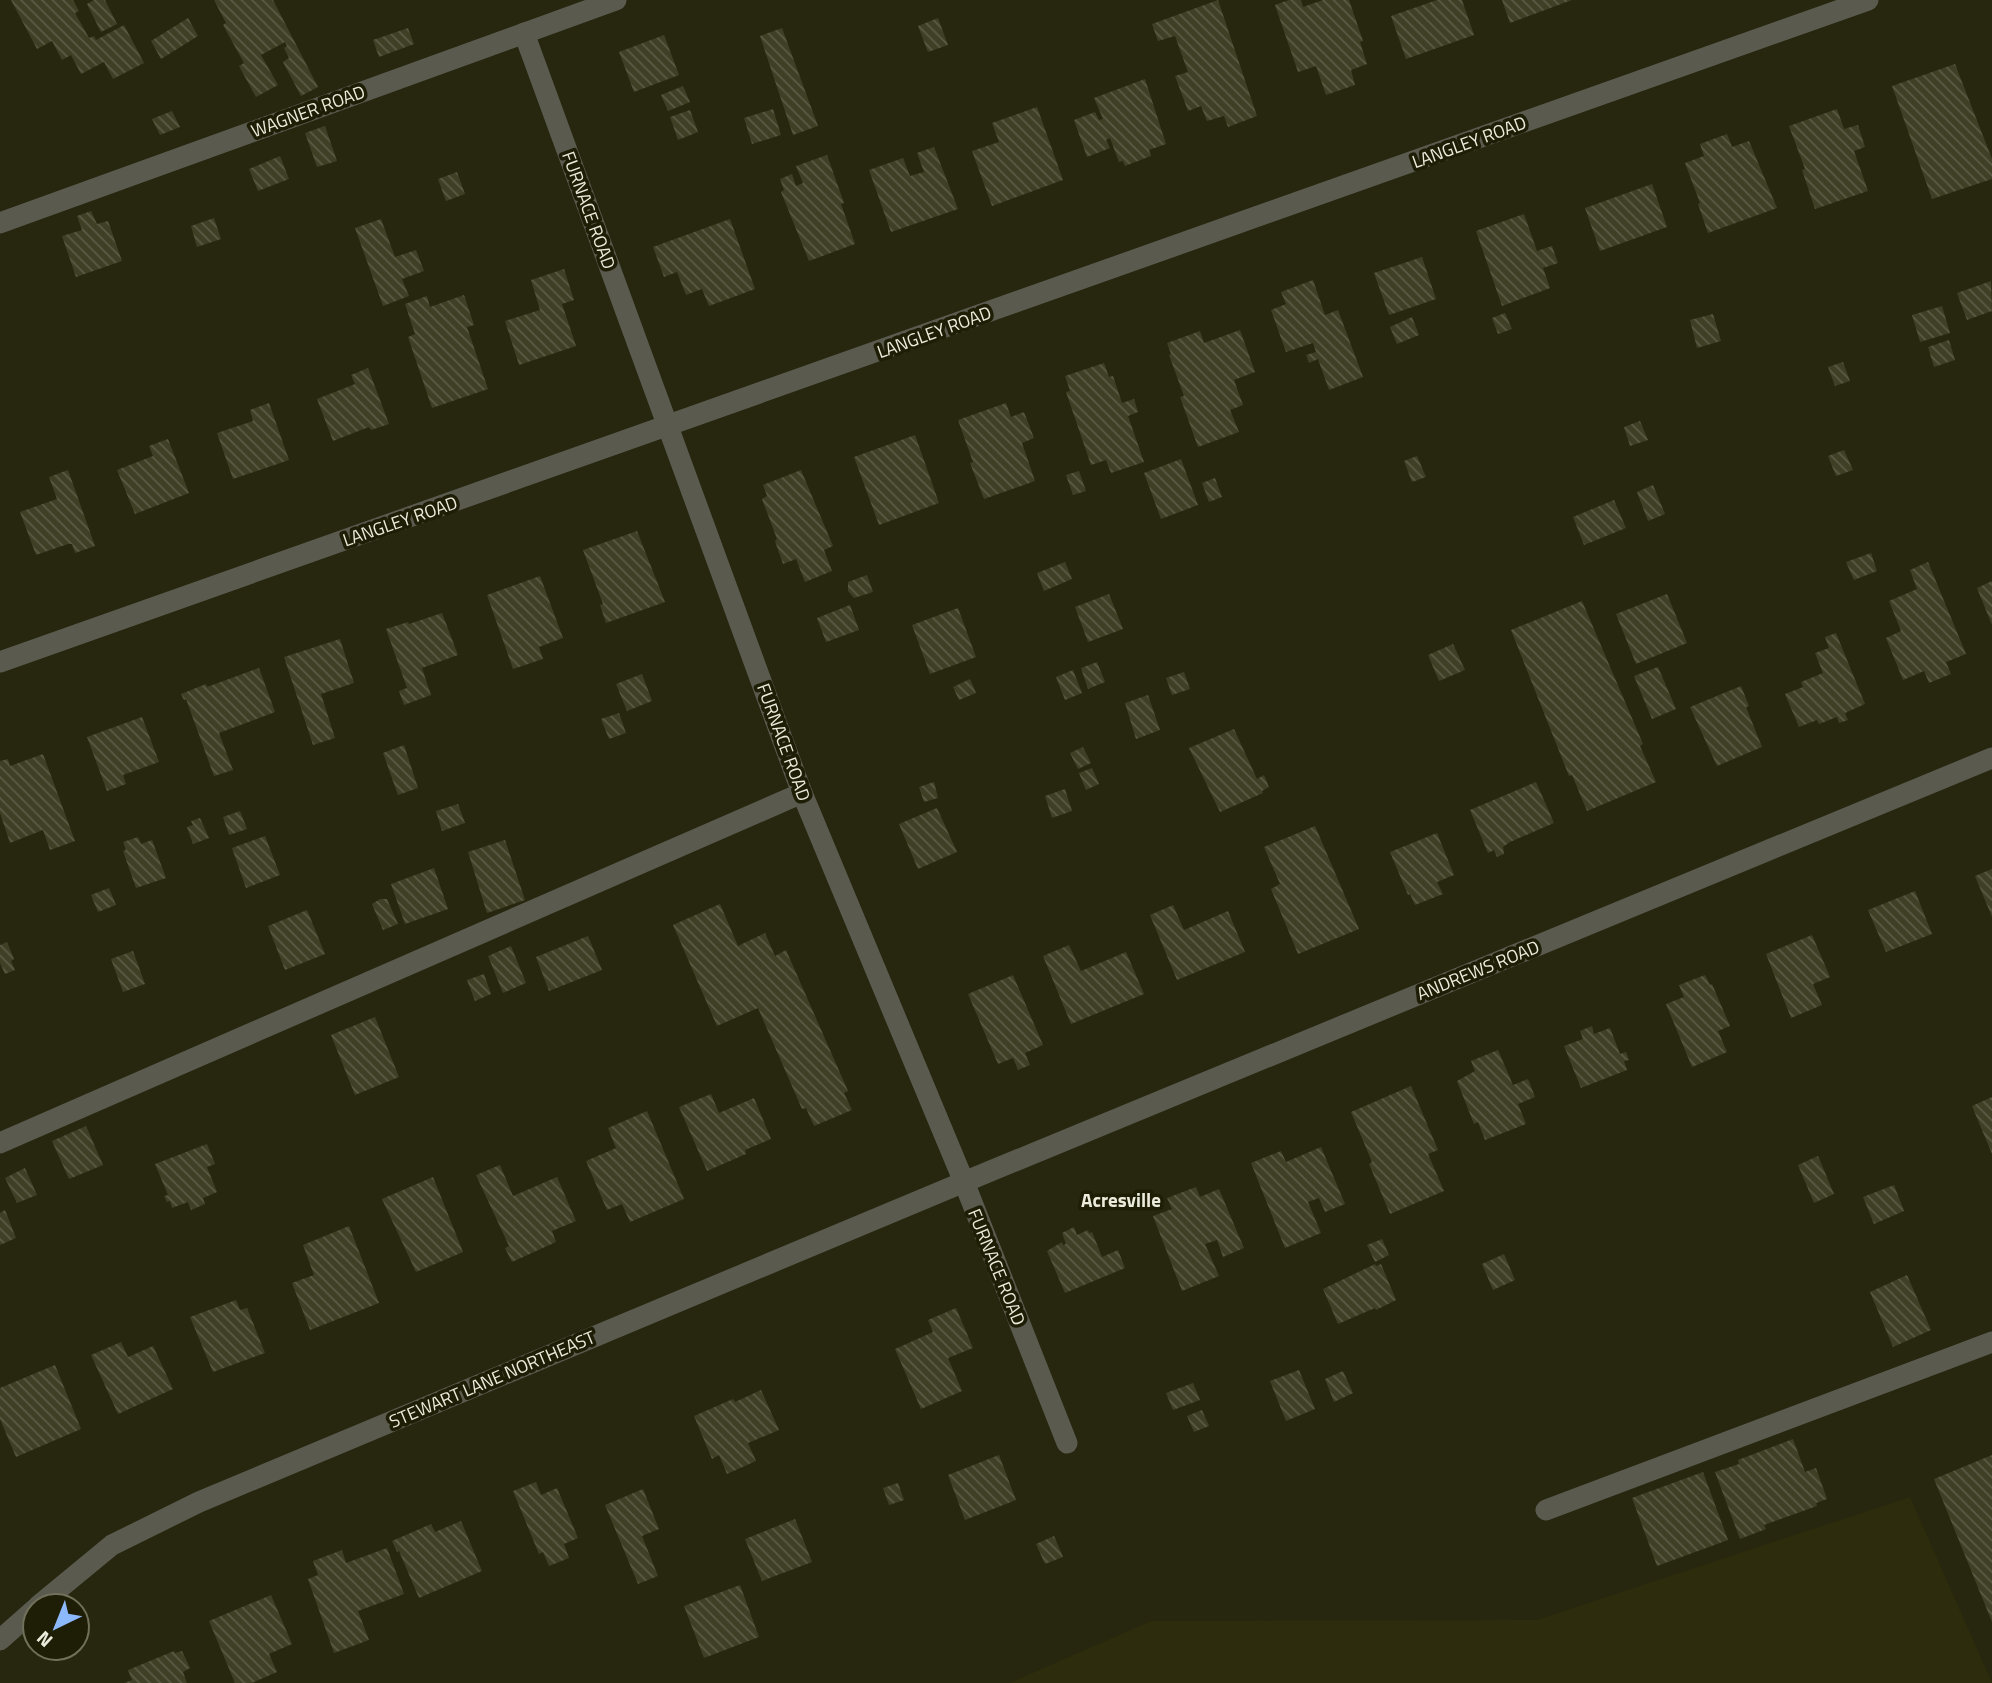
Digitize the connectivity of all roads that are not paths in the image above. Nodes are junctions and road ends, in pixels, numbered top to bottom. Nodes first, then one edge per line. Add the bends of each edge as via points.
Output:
1 (616, 0) edge
2 (1868, 0) edge
3 (524, 33) junction
4 (0, 223) edge
5 (668, 426) junction
6 (0, 662) edge
7 (1992, 758) edge
8 (802, 793) junction
9 (0, 1143) edge
10 (964, 1182) junction
11 (1992, 1342) edge
12 (1067, 1443) dead end
13 (1546, 1510) dead end
14 (56, 1592) edge
15 (21, 1622) edge
16 (0, 1640) edge

1 - 3 street, WAGNER ROAD
2 - 5 street, LANGLEY ROAD
3 - 4 street, WAGNER ROAD
3 - 5 street, FURNACE ROAD
5 - 6 street, LANGLEY ROAD
5 - 8 street, FURNACE ROAD
7 - 10 street, ANDREWS ROAD
8 - 9 street
8 - 10 street, FURNACE ROAD
10 - 12 street, FURNACE ROAD
10 - 14 street, STEWART LANE NORTHEAST via 199,1502 112,1545
11 - 13 street
15 - 16 street, STEWART LANE NORTHEAST

